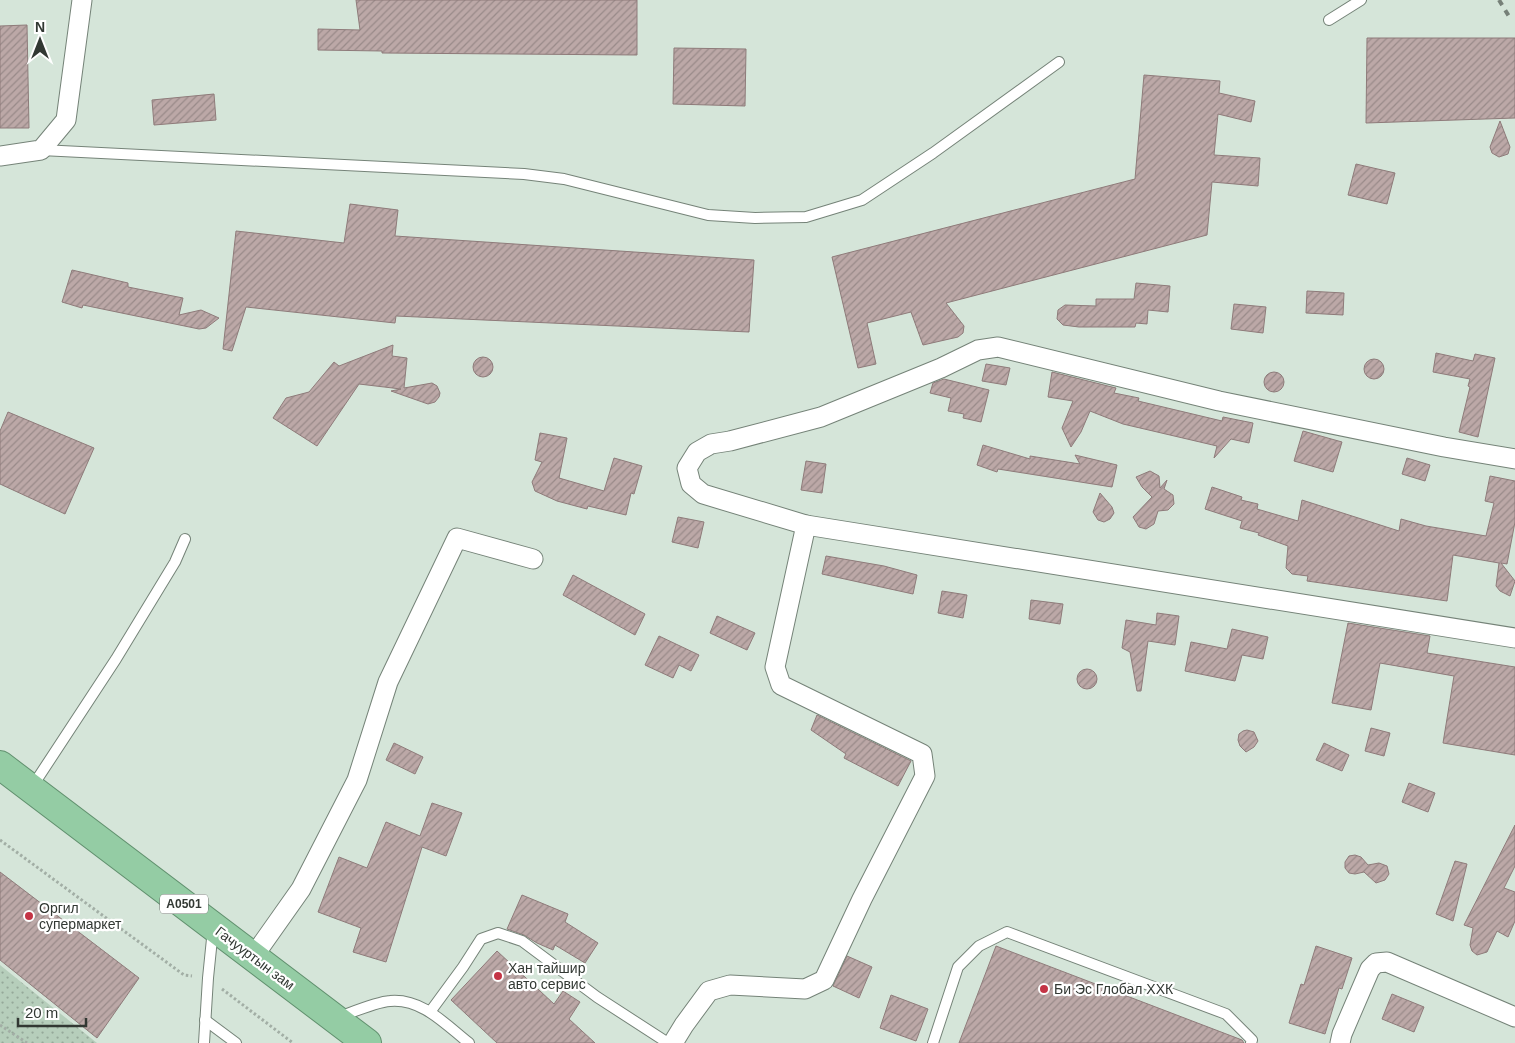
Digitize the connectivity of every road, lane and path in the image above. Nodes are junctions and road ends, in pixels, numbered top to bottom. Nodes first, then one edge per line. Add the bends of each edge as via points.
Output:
1 (82, 0) edge
2 (1361, 0) edge
3 (1329, 20) dead end
4 (1059, 62) dead end
5 (40, 150) junction
6 (0, 156) edge
7 (1515, 459) edge
8 (806, 525) junction
9 (185, 539) dead end
10 (533, 559) dead end
11 (1515, 638) edge
12 (0, 765) edge
13 (31, 788) junction
14 (0, 840) edge
15 (214, 927) junction
16 (253, 957) junction
17 (208, 978) junction
18 (430, 1012) junction
19 (1515, 1017) edge
20 (335, 1018) junction
21 (206, 1020) junction
22 (0, 1025) edge
23 (27, 1043) edge
24 (204, 1043) edge
25 (236, 1043) edge
26 (293, 1043) edge
27 (367, 1043) edge
28 (469, 1043) edge
29 (668, 1043) edge
30 (673, 1043) edge
31 (933, 1043) edge
32 (1251, 1043) edge
33 (1340, 1043) edge

1 - 5 street via 66,120
2 - 3 lane
4 - 5 lane via 934,153 862,200 806,217 708,215 564,179 524,174
5 - 6 street
7 - 8 street via 1219,401 998,347 978,350 821,417 711,444 697,452 687,468 691,484 703,494
8 - 11 street
8 - 30 street via 775,667 781,685 922,754 925,776 824,980 805,989 730,985 709,991
9 - 13 lane via 116,659
10 - 16 street via 457,538 388,682 357,780 301,889
12 - 13 highway, Гачууртын зам / A0501
13 - 15 highway, Гачууртын зам / A0501
14 - 17 path via 184,975
15 - 16 highway, Гачууртын зам / A0501
15 - 17 lane
16 - 20 highway, Гачууртын зам / A0501
17 - 21 lane
17 - 26 path
18 - 20 lane via 414,1002 390,1001
18 - 28 lane
18 - 29 lane via 481,939 498,933 522,941
19 - 33 street via 1387,962 1376,963 1370,969
20 - 27 highway, Гачууртын зам / A0501
21 - 24 lane
21 - 25 lane
22 - 23 path
31 - 32 lane via 958,967 978,946 1007,932 1226,1014 1252,1040

